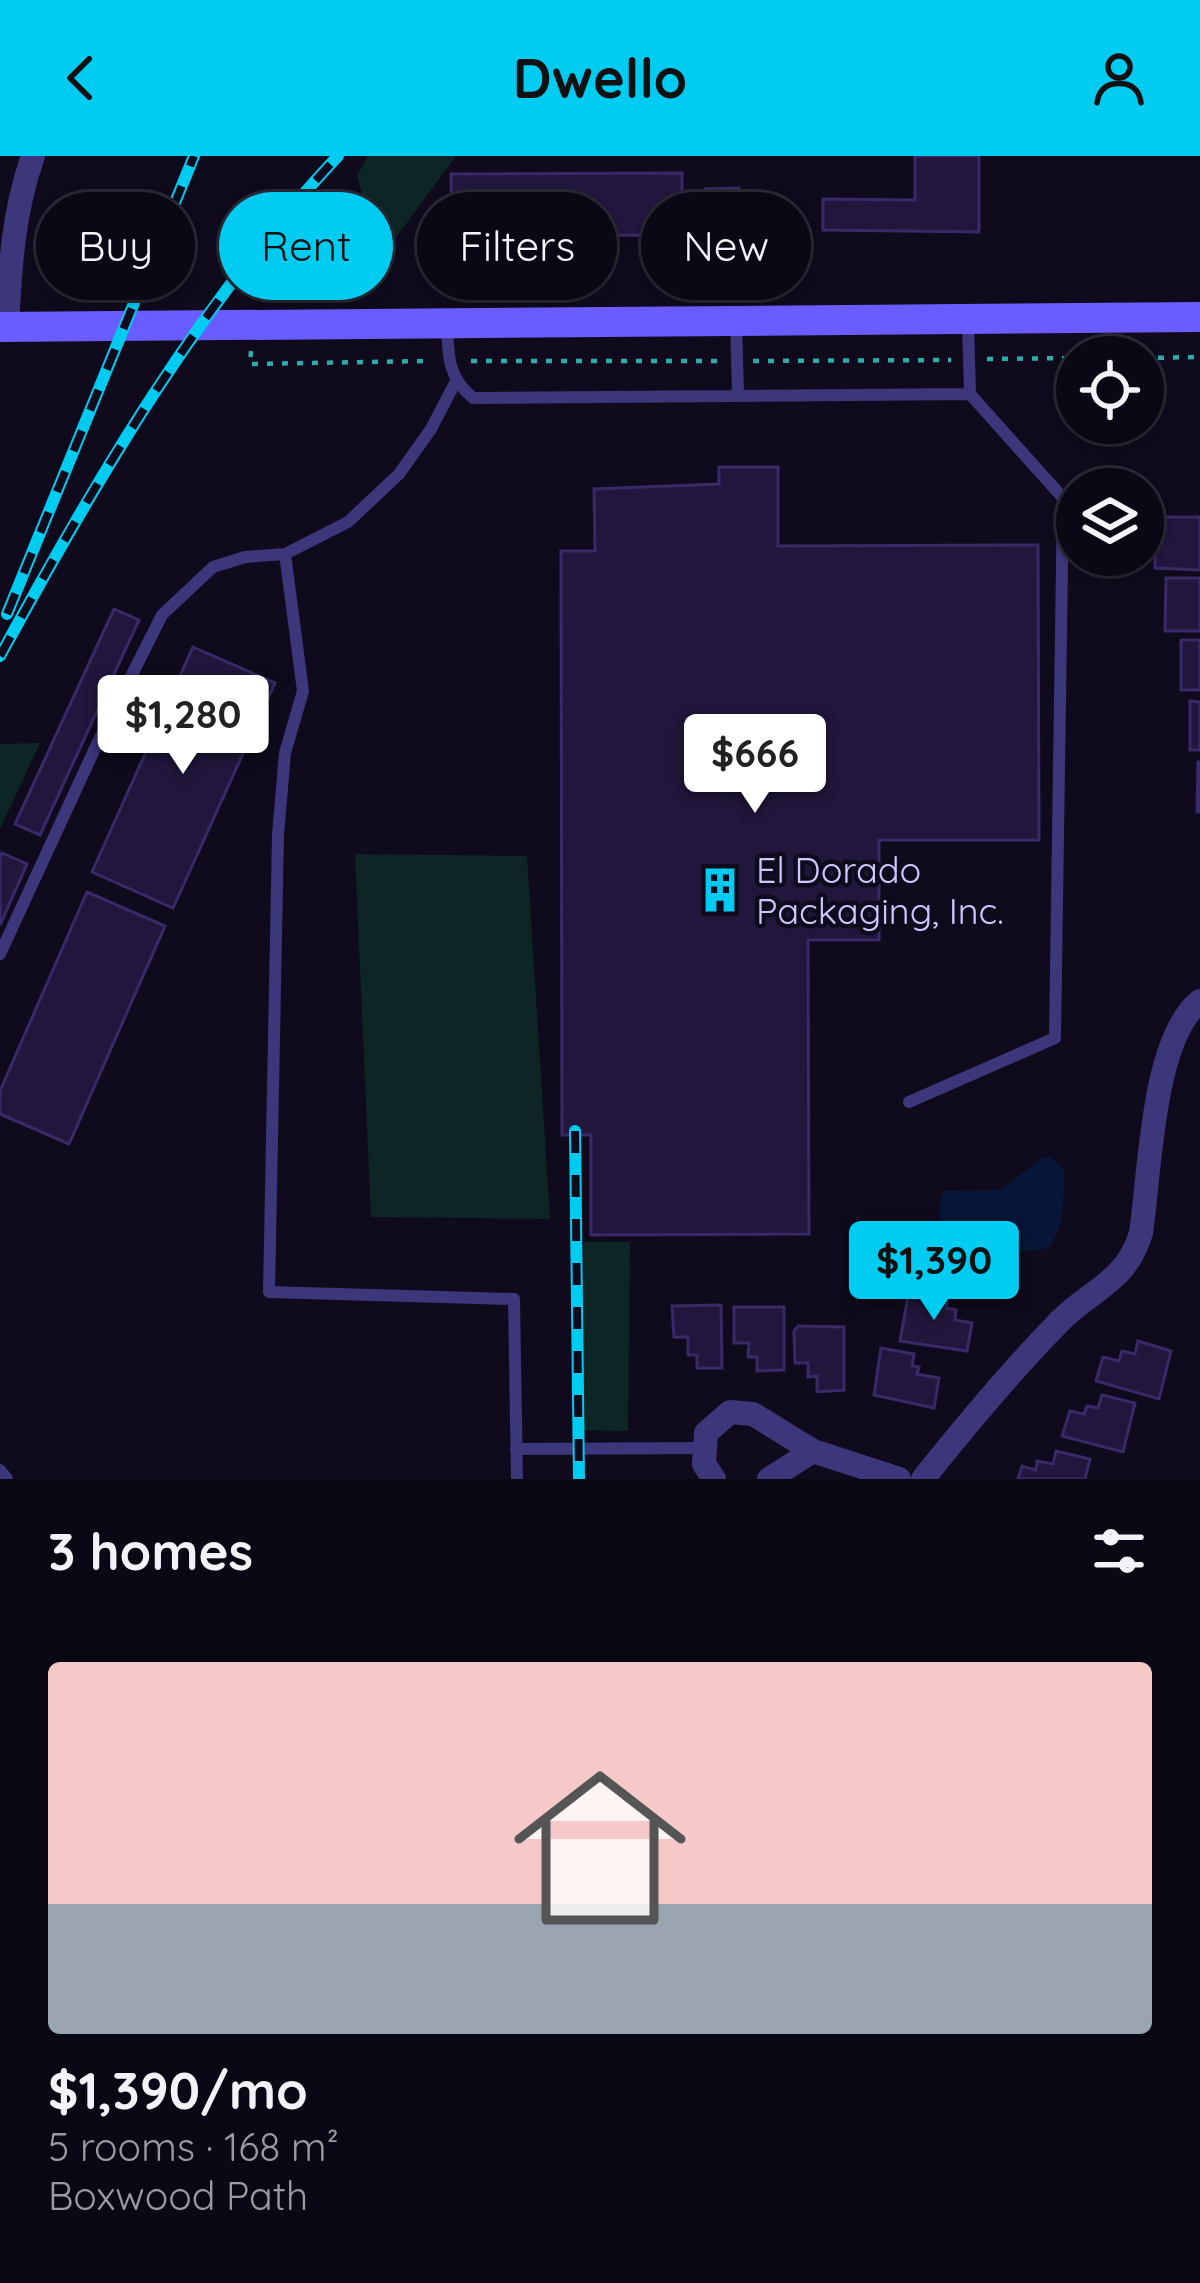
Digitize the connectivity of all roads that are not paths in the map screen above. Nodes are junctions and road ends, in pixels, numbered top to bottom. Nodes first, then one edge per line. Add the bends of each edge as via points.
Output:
1 (33, 156) edge
2 (1200, 317) edge
3 (968, 319) junction
4 (736, 321) junction
5 (447, 323) junction
6 (4, 327) edge
7 (455, 382) junction
8 (738, 394) junction
9 (970, 394) junction
10 (285, 554) junction
11 (0, 954) edge
12 (1200, 1001) edge
13 (910, 1102) dead end
14 (702, 1448) junction
15 (516, 1449) junction
16 (813, 1451) junction
17 (0, 1470) edge
18 (7, 1479) edge
19 (517, 1479) edge
20 (714, 1479) edge
21 (769, 1479) edge
22 (898, 1479) edge
23 (923, 1479) edge

1 - 6 street via 11,249
2 - 3 street
3 - 4 street
3 - 9 lane
4 - 5 street
4 - 8 lane
5 - 6 street
5 - 7 lane
7 - 8 lane via 473,398
7 - 10 lane via 399,474 348,522
8 - 9 lane
9 - 13 lane via 1063,497 1055,1038
10 - 11 lane via 213,567 163,615
10 - 15 lane via 303,691 285,753 278,835 269,1292 514,1299
12 - 23 street via 1165,1057 1135,1255 1058,1323
14 - 15 lane
14 - 16 street via 706,1433 730,1412 753,1414
14 - 20 street
15 - 19 lane
16 - 21 street
16 - 22 street
17 - 18 lane

